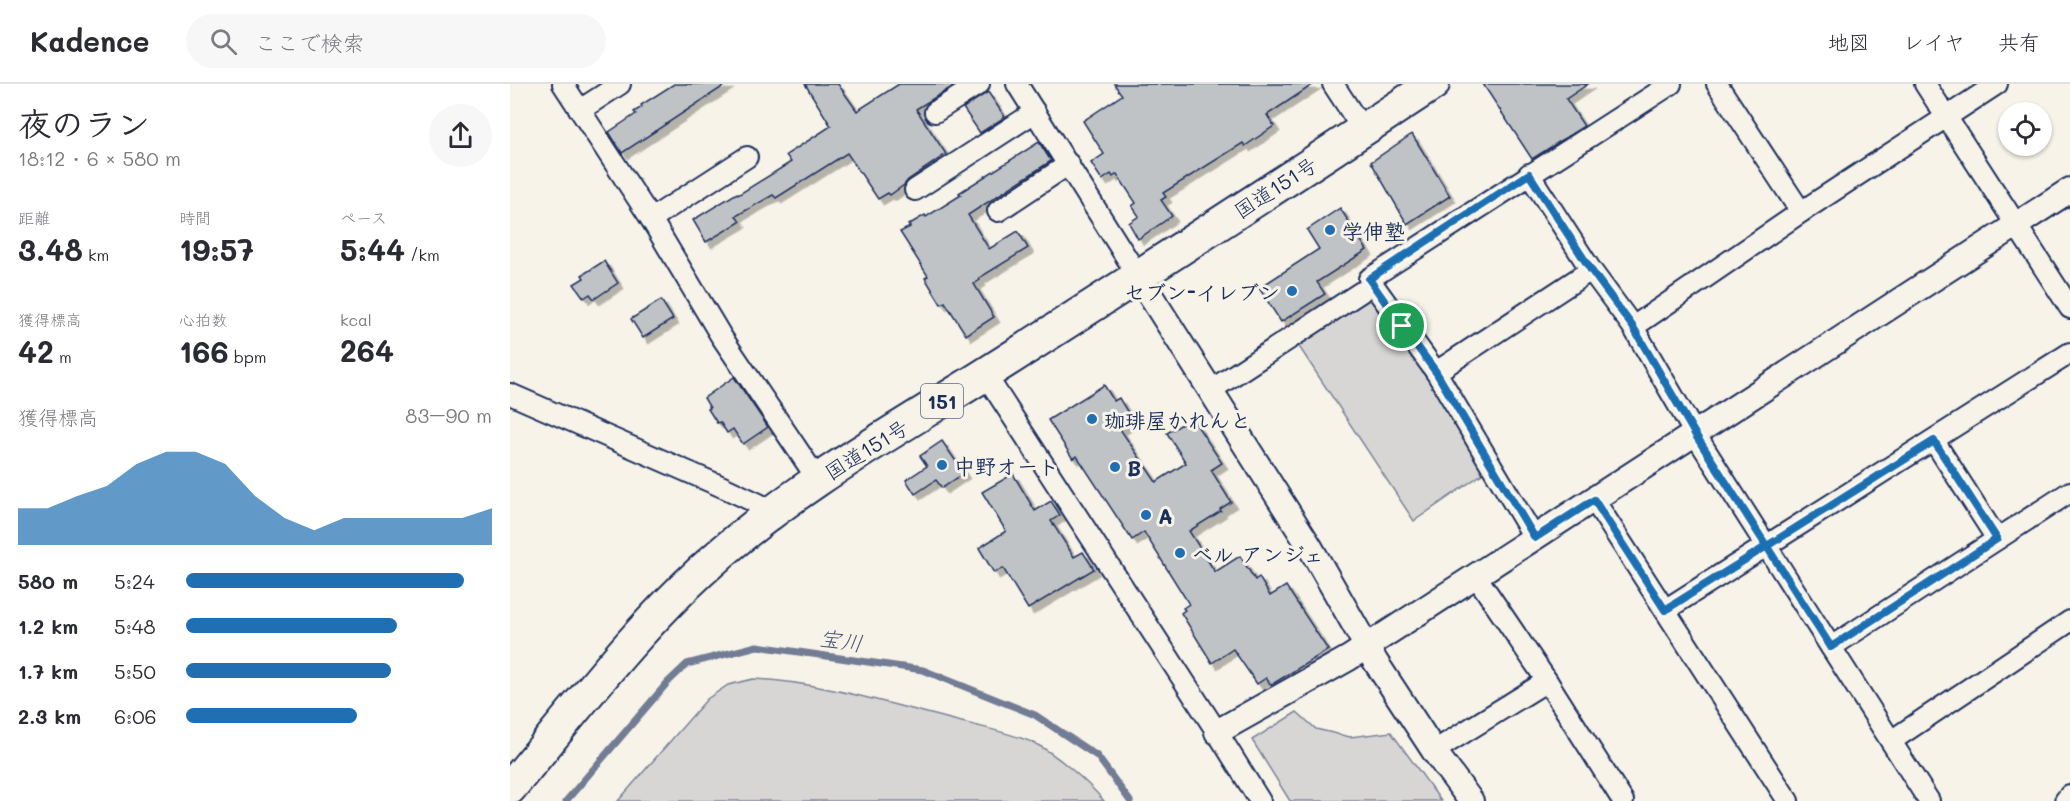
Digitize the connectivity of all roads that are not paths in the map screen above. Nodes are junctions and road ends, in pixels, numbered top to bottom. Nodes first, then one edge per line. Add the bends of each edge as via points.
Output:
1 (563, 84) edge
2 (620, 84) edge
3 (978, 84) edge
4 (1017, 84) edge
5 (1333, 84) edge
6 (1433, 84) edge
7 (1671, 84) edge
8 (1717, 84) edge
9 (1925, 84) edge
10 (1997, 84) edge
11 (580, 110) junction
12 (935, 112) dead end
13 (1035, 112) junction
14 (1946, 118) junction
15 (1363, 130) junction
16 (747, 157) dead end
17 (1069, 164) junction
18 (1529, 174) junction
19 (915, 189) dead end
20 (2070, 190) edge
21 (998, 211) dead end
22 (1801, 212) junction
23 (651, 219) junction
24 (2016, 225) junction
25 (1591, 270) junction
26 (1138, 276) junction
27 (1361, 292) dead end
28 (2070, 308) edge
29 (1633, 327) junction
30 (2070, 353) edge
31 (1436, 372) junction
32 (985, 374) junction
33 (1211, 390) junction
34 (510, 394) edge
35 (1695, 434) junction
36 (1934, 441) junction
37 (818, 480) junction
38 (2070, 492) edge
39 (1594, 500) junction
40 (770, 513) junction
41 (1535, 538) junction
42 (1997, 539) junction
43 (1766, 545) junction
44 (1476, 576) junction
45 (1665, 610) junction
46 (2070, 621) edge
47 (1366, 646) junction
48 (1831, 647) junction
49 (1547, 681) junction
50 (1217, 732) junction
51 (1891, 741) junction
52 (1434, 751) junction
53 (510, 788) edge
54 (2070, 795) edge
55 (1260, 801) edge
56 (1471, 801) edge
57 (1623, 801) edge
58 (1788, 801) edge
59 (1929, 801) edge
60 (2065, 801) edge

1 - 11 street
2 - 11 street
3 - 12 street
4 - 13 street
5 - 15 street
6 - 15 highway, 国道151号 / 151
7 - 18 street
8 - 22 street
9 - 14 street
10 - 14 street
11 - 23 street
13 - 17 street
13 - 19 street
14 - 22 street
14 - 24 street
15 - 26 highway, 国道151号 / 151
16 - 23 street
17 - 21 street
17 - 26 street
18 - 25 street
18 - 31 street via 1369,279
20 - 24 street
22 - 29 street
23 - 37 street via 721,336
24 - 28 street
24 - 35 street
25 - 29 street
25 - 31 street
26 - 32 highway, 国道151号 / 151
26 - 33 street
27 - 33 street
29 - 35 street
30 - 36 street
31 - 41 street
32 - 37 highway, 国道151号 / 151
32 - 50 street
33 - 47 street via 1310,547
34 - 40 street via 725,488
35 - 39 street
35 - 43 street
36 - 42 street
36 - 43 street
37 - 40 highway, 国道151号 / 151
38 - 42 street
39 - 41 street
39 - 45 street
40 - 53 highway, 国道151号 / 151 via 707,565 639,635
41 - 44 street
42 - 48 street
43 - 45 street
43 - 48 street
44 - 47 street
44 - 49 street
45 - 58 street
46 - 51 street
47 - 50 street
47 - 52 street
48 - 51 street
49 - 52 street
49 - 57 street
50 - 55 street
51 - 59 street
52 - 56 street
54 - 60 street

